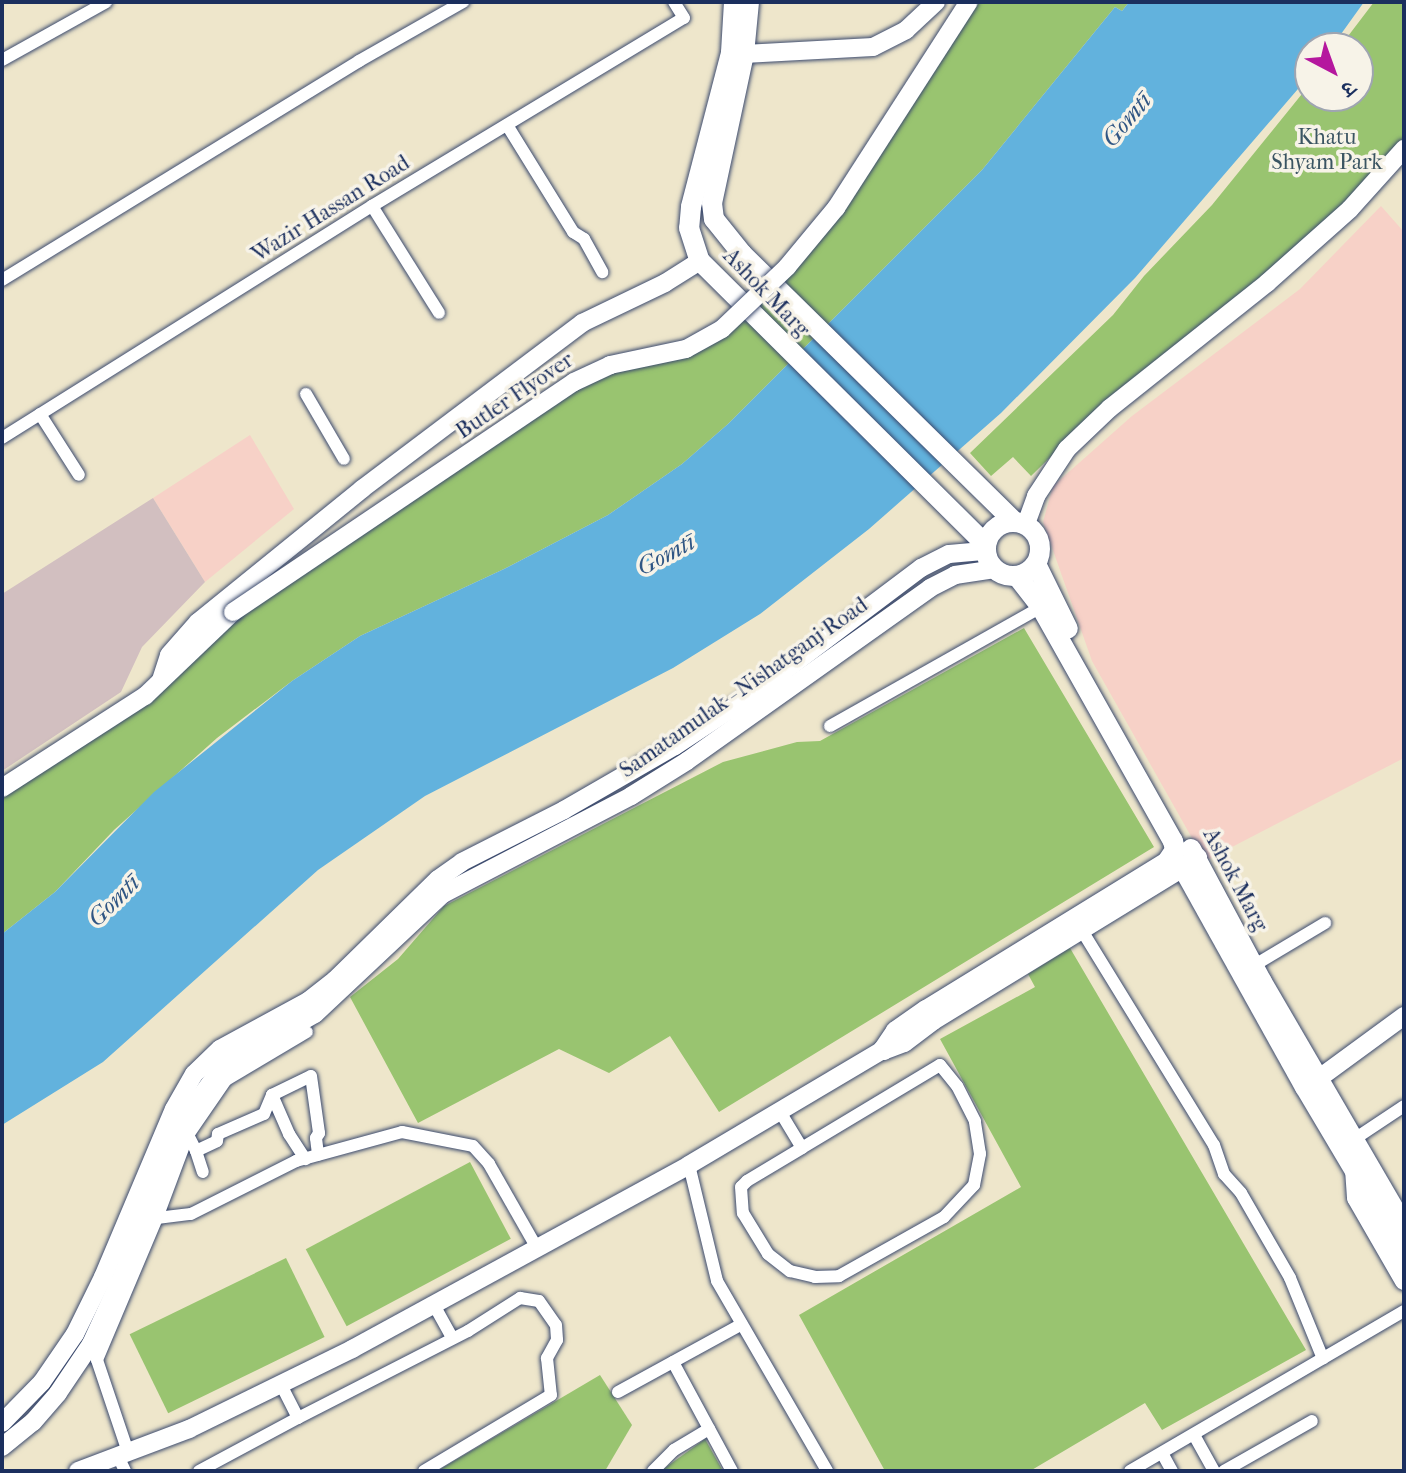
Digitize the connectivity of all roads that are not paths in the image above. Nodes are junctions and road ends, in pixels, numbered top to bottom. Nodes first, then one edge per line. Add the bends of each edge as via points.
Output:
1 (106, 2) edge
2 (463, 2) edge
3 (674, 2) edge
4 (734, 2) edge
5 (749, 2) edge
6 (936, 2) edge
7 (969, 2) edge
8 (88, 6) edge
9 (744, 54) junction
10 (2, 60) edge
11 (507, 125) junction
12 (1404, 149) edge
13 (702, 205) junction
14 (372, 206) junction
15 (700, 261) junction
16 (602, 272) dead end
17 (2, 280) edge
18 (439, 313) dead end
19 (306, 394) dead end
20 (40, 414) junction
21 (2, 438) edge
22 (344, 459) dead end
23 (79, 475) dead end
24 (1020, 522) junction
25 (985, 549) junction
26 (1036, 564) junction
27 (1017, 576) junction
28 (1041, 607) junction
29 (203, 628) junction
30 (830, 726) dead end
31 (2, 788) edge
32 (1190, 863) junction
33 (1325, 923) dead end
34 (1081, 929) junction
35 (1253, 966) junction
36 (1404, 1016) edge
37 (307, 1032) dead end
38 (883, 1050) junction
39 (1318, 1079) junction
40 (272, 1095) junction
41 (1404, 1106) edge
42 (779, 1110) junction
43 (188, 1135) junction
44 (1353, 1140) junction
45 (802, 1148) junction
46 (196, 1151) junction
47 (318, 1155) junction
48 (305, 1159) junction
49 (1359, 1164) junction
50 (689, 1165) junction
51 (203, 1172) dead end
52 (1394, 1202) edge
53 (157, 1218) junction
54 (1404, 1226) edge
55 (537, 1248) junction
56 (1404, 1254) edge
57 (1404, 1281) edge
58 (434, 1305) junction
59 (1404, 1311) edge
60 (742, 1324) junction
61 (452, 1338) junction
62 (1323, 1359) junction
63 (673, 1362) junction
64 (281, 1384) junction
65 (618, 1392) dead end
66 (298, 1418) junction
67 (1312, 1421) dead end
68 (2, 1423) edge
69 (709, 1429) junction
70 (1194, 1435) junction
71 (2, 1447) edge
72 (1162, 1453) junction
73 (124, 1460) edge
74 (78, 1471) edge
75 (199, 1471) edge
76 (424, 1471) edge
77 (653, 1471) edge
78 (732, 1471) edge
79 (827, 1471) edge
80 (1130, 1471) edge
81 (1172, 1471) edge
82 (1214, 1471) edge
83 (1224, 1471) edge

1 - 8 street
2 - 17 street
3 - 11 street, Wazir Hassan Road via 684,18
4 - 13 main road, Ashok Marg via 731,53
5 - 9 main road, Ashok Marg
6 - 9 street via 906,30 873,47
7 - 29 street, Butler Flyover, bridge via 836,208 787,267 722,329 686,349 610,365 574,382
8 - 10 street
9 - 13 main road, Ashok Marg
11 - 14 street, Wazir Hassan Road
11 - 16 street
12 - 24 street via 1350,209 1067,449
13 - 15 main road, Ashok Marg via 689,228
13 - 24 main road, Ashok Marg via 742,254
14 - 18 street
14 - 20 street, Wazir Hassan Road
15 - 25 main road, Ashok Marg
15 - 29 street via 553,343 314,526
19 - 22 street
20 - 21 street, Wazir Hassan Road
20 - 23 street
24 - 25 main road via 993,530
24 - 26 main road via 1040,542
25 - 27 main road
25 - 68 street, Samatamulak - Nishatganj Road via 949,554 921,568 675,746 462,862 308,1001 220,1049 194,1074 174,1109 75,1334 42,1382
25 - 71 street, Samatamulak - Nishatganj Road via 687,761 443,894 315,1014 222,1067 190,1111 165,1161 91,1344 33,1422
26 - 27 main road
26 - 32 main road, Ashok Marg
27 - 28 main road, Ashok Marg
28 - 30 street
28 - 38 main road, Ashok Marg via 1175,850 1167,862 926,1010 896,1031
29 - 31 street via 145,696
32 - 34 main road
32 - 35 main road, Ashok Marg
32 - 49 main road, Ashok Marg
33 - 35 street
34 - 38 main road via 904,1042
34 - 62 street via 1290,1278
35 - 39 main road, Ashok Marg
36 - 39 street
37 - 43 street via 226,1080
38 - 42 street
39 - 44 main road, Ashok Marg
40 - 46 street via 264,1114 218,1134 217,1141
40 - 47 street via 311,1076
40 - 48 street
41 - 44 street
42 - 45 street
42 - 50 street
43 - 46 street
43 - 53 street
44 - 49 main road, Ashok Marg
45 - 45 street via 741,1187 743,1213 768,1254 790,1271 815,1277 839,1276 944,1217 974,1185 980,1154 975,1121 940,1065
46 - 51 street
47 - 48 street
47 - 55 street via 402,1132 473,1146
48 - 53 street via 191,1214
49 - 52 main road
49 - 52 street, Ashok Marg via 1384,1171
49 - 57 street, Ashok Marg via 1356,1198
50 - 55 street
50 - 60 street via 717,1281
52 - 54 main road
52 - 56 main road
53 - 73 street via 97,1360
55 - 58 street
58 - 61 street
58 - 64 street
59 - 62 street
60 - 63 street
60 - 79 street
61 - 66 street
61 - 76 street via 520,1298 539,1301 556,1325 557,1340 546,1371 551,1395
62 - 70 street
63 - 65 street
63 - 69 street
64 - 66 street
64 - 73 street
66 - 75 street
67 - 83 street
69 - 77 street via 674,1450
69 - 78 street
70 - 72 street
70 - 82 street
72 - 80 street
72 - 81 street
73 - 74 street

